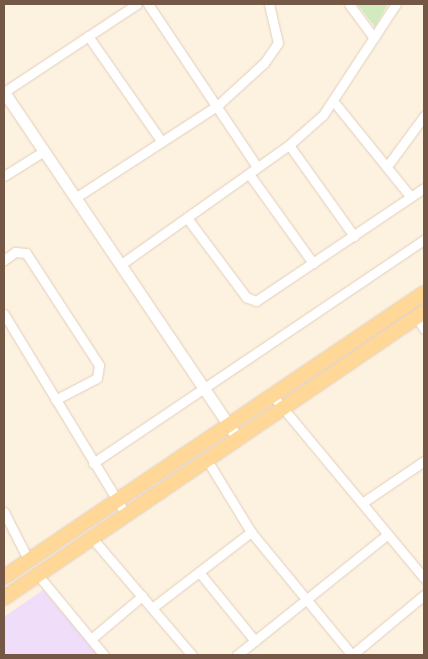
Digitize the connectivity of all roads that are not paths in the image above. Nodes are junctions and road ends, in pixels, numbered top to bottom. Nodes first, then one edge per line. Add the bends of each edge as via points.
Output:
1 (137, 4) edge
2 (148, 4) edge
3 (269, 4) edge
4 (349, 4) edge
5 (396, 4) edge
6 (88, 36) junction
7 (374, 38) junction
8 (4, 92) edge
9 (334, 102) junction
10 (218, 105) junction
11 (424, 116) edge
12 (162, 142) junction
13 (289, 145) junction
14 (44, 151) junction
15 (388, 165) junction
16 (257, 167) junction
17 (249, 174) junction
18 (4, 176) edge
19 (424, 188) edge
20 (411, 197) junction
21 (75, 198) junction
22 (187, 218) junction
23 (354, 236) junction
24 (424, 240) edge
25 (4, 260) edge
26 (313, 263) junction
27 (120, 265) junction
28 (424, 293) edge
29 (4, 314) edge
30 (422, 319) edge
31 (205, 389) junction
32 (273, 396) junction
33 (55, 400) junction
34 (284, 408) junction
35 (229, 426) junction
36 (238, 439) junction
37 (207, 460) junction
38 (93, 463) junction
39 (424, 463) edge
40 (116, 503) junction
41 (362, 504) junction
42 (4, 512) edge
43 (126, 515) junction
44 (251, 532) junction
45 (388, 534) junction
46 (92, 538) junction
47 (29, 561) junction
48 (199, 572) junction
49 (38, 575) junction
50 (4, 578) edge
51 (424, 578) edge
52 (424, 595) edge
53 (142, 596) junction
54 (4, 598) edge
55 (306, 599) junction
56 (152, 608) junction
57 (91, 640) junction
58 (255, 641) junction
59 (104, 655) edge
60 (192, 655) edge
61 (237, 655) edge

1 - 6 street
2 - 10 street
3 - 10 street via 278,43 264,63
4 - 7 street
5 - 7 street
6 - 8 street
6 - 12 street
7 - 9 street
8 - 14 street
9 - 13 street
9 - 15 street
10 - 12 street
10 - 16 street
11 - 15 street
12 - 21 street
13 - 16 street
13 - 23 street
14 - 18 street
14 - 21 street
15 - 20 street
16 - 17 street
17 - 22 street
17 - 26 street
19 - 20 street
20 - 23 street
21 - 27 street
22 - 26 street via 251,300 261,299
22 - 27 street
23 - 26 street
24 - 31 street
25 - 33 street via 15,252 26,253 99,365 98,378
27 - 31 street
28 - 32 main road
29 - 33 street
30 - 34 main road
31 - 35 street
31 - 38 street
32 - 34 street
32 - 35 main road
33 - 38 street
34 - 36 main road
34 - 41 street
35 - 36 street
35 - 40 main road
36 - 37 main road
37 - 43 main road
37 - 44 street
38 - 40 street
39 - 41 street
40 - 43 street
40 - 47 main road
41 - 45 street
42 - 47 street
43 - 46 main road
44 - 48 street
44 - 55 street
45 - 51 street
45 - 55 street
46 - 49 main road
46 - 53 street
47 - 50 main road
48 - 56 street
48 - 58 street
49 - 54 main road
49 - 57 street
52 - 55 street via 352,655
53 - 56 street
53 - 57 street
55 - 58 street
56 - 60 street
57 - 59 street
58 - 61 street

